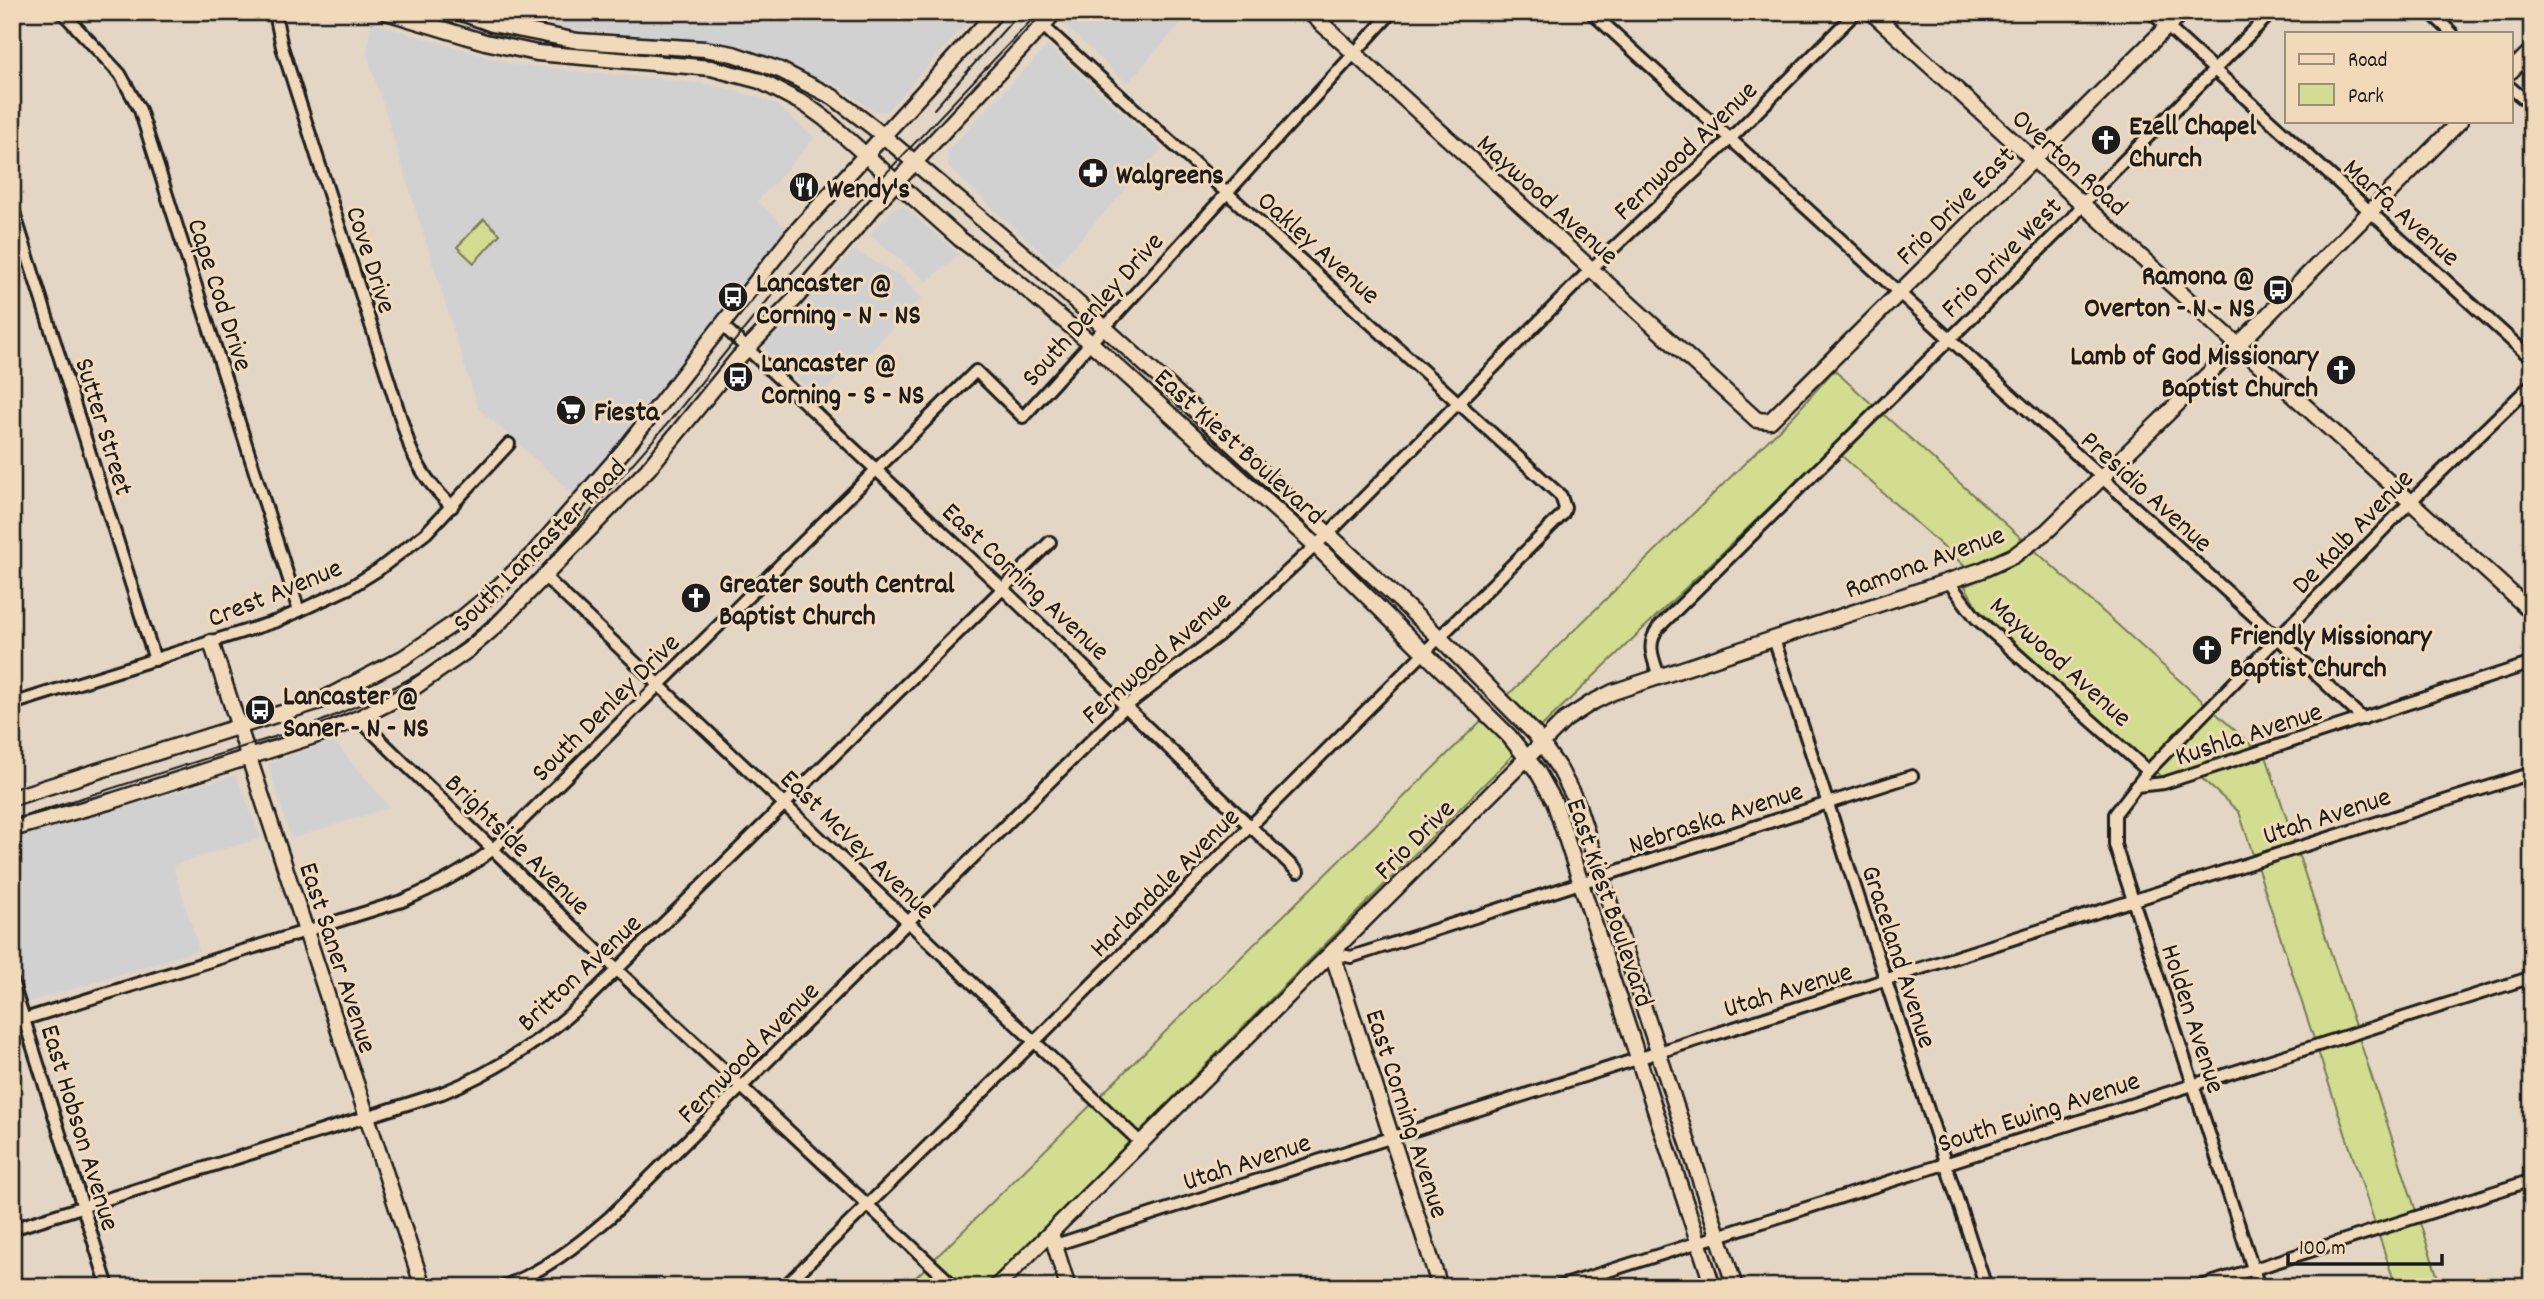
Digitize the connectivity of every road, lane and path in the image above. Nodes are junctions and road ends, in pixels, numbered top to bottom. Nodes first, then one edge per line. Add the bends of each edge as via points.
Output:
1 (62, 12) edge
2 (278, 12) edge
3 (458, 12) edge
4 (996, 12) edge
5 (1055, 12) edge
6 (1309, 12) edge
7 (1392, 12) edge
8 (1591, 12) edge
9 (1856, 12) edge
10 (1871, 12) edge
11 (2151, 12) edge
12 (2182, 12) edge
13 (2272, 12) edge
14 (2430, 12) edge
15 (391, 13) edge
16 (1043, 26) junction
17 (2168, 27) junction
18 (2451, 32) edge
19 (2532, 50) edge
20 (1355, 54) junction
21 (2512, 70) edge
22 (2215, 71) junction
23 (2512, 89) edge
24 (2532, 106) edge
25 (2459, 122) edge
26 (883, 136) junction
27 (1730, 139) junction
28 (866, 156) junction
29 (2033, 160) junction
30 (915, 163) junction
31 (896, 183) junction
32 (1227, 193) junction
33 (2082, 205) junction
34 (12, 206) edge
35 (2370, 212) junction
36 (1591, 269) junction
37 (1899, 294) junction
38 (722, 325) junction
39 (1104, 327) junction
40 (1949, 339) junction
41 (1091, 343) junction
42 (2238, 345) junction
43 (747, 348) junction
44 (2532, 359) edge
45 (2532, 384) edge
46 (1459, 402) junction
47 (1757, 420) joint
48 (509, 444) dead end
49 (876, 469) junction
50 (2102, 480) junction
51 (1564, 501) joint
52 (2410, 501) junction
53 (452, 507) junction
54 (1328, 534) junction
55 (1050, 542) dead end
56 (1315, 545) junction
57 (545, 576) junction
58 (1948, 581) junction
59 (1002, 588) junction
60 (299, 611) junction
61 (2532, 612) edge
62 (1440, 638) junction
63 (2278, 638) junction
64 (1774, 639) junction
65 (211, 642) junction
66 (1425, 653) junction
67 (155, 660) junction
68 (2532, 663) edge
69 (1659, 676) junction
70 (658, 684) junction
71 (12, 704) edge
72 (1125, 707) junction
73 (361, 717) junction
74 (2363, 719) junction
75 (239, 727) junction
76 (1542, 743) junction
77 (249, 757) junction
78 (1528, 758) junction
79 (2148, 771) junction
80 (2532, 773) edge
81 (1912, 776) dead end
82 (2136, 786) junction
83 (12, 798) edge
84 (783, 804) junction
85 (1828, 804) junction
86 (1250, 825) junction
87 (12, 830) edge
88 (493, 849) junction
89 (1298, 872) dead end
90 (1602, 877) junction
91 (1581, 883) junction
92 (2133, 901) junction
93 (908, 924) junction
94 (306, 930) junction
95 (1332, 953) junction
96 (616, 969) junction
97 (2532, 977) edge
98 (12, 981) edge
99 (1885, 981) junction
100 (24, 1019) junction
101 (12, 1023) edge
102 (1033, 1043) junction
103 (1658, 1052) junction
104 (1639, 1058) junction
105 (2193, 1085) junction
106 (743, 1088) junction
107 (366, 1116) junction
108 (1391, 1138) junction
109 (1141, 1143) junction
110 (1946, 1164) junction
111 (2532, 1180) edge
112 (866, 1204) junction
113 (83, 1206) junction
114 (12, 1229) edge
115 (1718, 1236) junction
116 (1053, 1239) junction
117 (1699, 1242) junction
118 (2253, 1269) junction
119 (108, 1287) edge
120 (423, 1287) edge
121 (500, 1287) edge
122 (784, 1287) edge
123 (955, 1287) edge
124 (996, 1287) edge
125 (1068, 1287) edge
126 (1440, 1287) edge
127 (1558, 1287) edge
128 (1713, 1287) edge
129 (1735, 1287) edge
130 (1986, 1287) edge
131 (2197, 1287) edge
132 (2259, 1287) edge

1 - 60 street, Cape Cod Drive via 120,75 140,110
2 - 53 street, Cove Drive via 282,47 410,447 419,470
3 - 26 main road, East Kiest Boulevard via 538,35 733,54 780,69 819,89
4 - 26 main road, South Lancaster Road
5 - 16 main road, South Lancaster Road
6 - 20 main road, Maywood Avenue
7 - 20 street, South Denley Drive
8 - 27 street, Presidio Avenue
9 - 27 street, Fernwood Avenue
10 - 29 main road, Overton Road
11 - 17 street, Marfa Avenue
12 - 17 main road, Frio Drive East
13 - 22 street, Frio Drive West
14 - 18 street
15 - 28 main road, East Kiest Boulevard via 537,53 711,68 760,81 806,105
16 - 30 main road, South Lancaster Road
16 - 32 street, Oakley Avenue
17 - 22 street, Marfa Avenue
17 - 29 main road, Frio Drive East
19 - 21 main road
20 - 32 street, South Denley Drive
20 - 36 main road, Maywood Avenue
22 - 33 street, Frio Drive West
22 - 35 street, Marfa Avenue
23 - 24 street
25 - 35 main road, Ramona Avenue
26 - 28 main road, South Lancaster Road
26 - 30 main road, East Kiest Boulevard
27 - 36 street, Fernwood Avenue
27 - 37 street, Presidio Avenue
28 - 31 main road, East Kiest Boulevard
28 - 38 main road, South Lancaster Road via 791,237
29 - 33 main road, Overton Road
29 - 37 main road, Frio Drive East
30 - 31 main road, South Lancaster Road
30 - 39 main road, East Kiest Boulevard
31 - 41 main road, East Kiest Boulevard
31 - 43 main road, South Lancaster Road
32 - 39 street, South Denley Drive
32 - 46 street, Oakley Avenue
33 - 40 street, Frio Drive West
33 - 42 main road, Overton Road
34 - 67 street, Sutter Street
35 - 42 main road, Ramona Avenue
35 - 44 street, Marfa Avenue
36 - 46 street, Fernwood Avenue
36 - 47 main road, Maywood Avenue
37 - 40 street, Presidio Avenue
37 - 47 main road, Frio Drive East via 1770,421
38 - 43 street, East Corning Avenue
38 - 75 main road, South Lancaster Road via 623,452 532,555 490,595 431,640 371,676 320,701
39 - 41 street, South Denley Drive
39 - 54 main road, East Kiest Boulevard
40 - 50 street, Presidio Avenue
40 - 69 street, Frio Drive West via 1658,628 1650,644
41 - 49 street, South Denley Drive via 1023,417 976,371
41 - 56 main road, East Kiest Boulevard
42 - 50 main road, Ramona Avenue
42 - 52 main road, Overton Road
43 - 49 street, East Corning Avenue
43 - 57 main road, South Lancaster Road via 648,469
45 - 52 street, De Kalb Avenue
46 - 51 street, Oakley Avenue
46 - 54 street, Fernwood Avenue
48 - 53 street, Crest Avenue
49 - 59 street, East Corning Avenue
49 - 70 street, South Denley Drive
50 - 58 main road, Ramona Avenue via 2032,544 1982,570
50 - 63 street, Presidio Avenue
51 - 62 street, Harlandale Avenue via 1563,514
52 - 61 main road, Overton Road
52 - 63 street, De Kalb Avenue
53 - 60 street, Crest Avenue via 378,570
54 - 56 street, Fernwood Avenue
54 - 62 main road, East Kiest Boulevard
55 - 59 street, Britton Avenue
56 - 66 main road, East Kiest Boulevard
56 - 72 street, Fernwood Avenue via 1219,635
57 - 70 street, East McVey Avenue
57 - 73 main road, South Lancaster Road via 468,650 411,690
58 - 64 main road, Ramona Avenue
58 - 79 street, Maywood Avenue via 1976,618
59 - 72 street, East Corning Avenue
59 - 84 street, Britton Avenue
60 - 65 street, Crest Avenue
62 - 66 street, Harlandale Avenue
62 - 76 main road, East Kiest Boulevard
63 - 74 street, Presidio Avenue
63 - 79 street, De Kalb Avenue
64 - 69 main road, Ramona Avenue
64 - 85 street, Graceland Avenue
65 - 67 street, Crest Avenue
65 - 75 main road, East Saner Avenue
66 - 78 main road, East Kiest Boulevard
66 - 86 street, Harlandale Avenue
67 - 71 street, Crest Avenue
68 - 74 street, Kushla Avenue
69 - 76 main road, Frio Drive via 1591,703
70 - 84 street, East McVey Avenue
70 - 88 street, South Denley Drive
72 - 86 street, East Corning Avenue
72 - 93 street, Fernwood Avenue
73 - 77 main road, South Lancaster Road
73 - 88 street, Brightside Avenue
74 - 82 street, Kushla Avenue via 2164,783
75 - 77 main road, East Saner Avenue
75 - 83 main road, South Lancaster Road
76 - 78 main road, Frio Drive
76 - 90 main road, East Kiest Boulevard via 1573,795
77 - 87 main road, South Lancaster Road
77 - 94 main road, East Saner Avenue
78 - 91 main road, East Kiest Boulevard via 1554,801
78 - 95 main road, Frio Drive
79 - 82 street, Holden Avenue
80 - 92 street, Utah Avenue
81 - 85 street, Nebraska Avenue
82 - 92 street, Holden Avenue via 2115,814 2113,829
84 - 93 street, East McVey Avenue
84 - 96 street, Britton Avenue
85 - 90 street, Nebraska Avenue
85 - 99 street, Graceland Avenue
86 - 89 street, East Corning Avenue
86 - 102 street, Harlandale Avenue
88 - 94 street, South Denley Drive via 434,888
88 - 96 street, Brightside Avenue
90 - 91 street, Nebraska Avenue
90 - 103 main road, East Kiest Boulevard
91 - 95 street, Nebraska Avenue via 1351,957
91 - 104 main road, East Kiest Boulevard
92 - 99 street, Utah Avenue
92 - 105 street, Holden Avenue
93 - 102 street, East McVey Avenue
93 - 106 street, Fernwood Avenue
94 - 100 street, South Denley Drive
94 - 107 main road, East Saner Avenue
95 - 108 main road, East Corning Avenue
95 - 109 main road, Frio Drive
96 - 106 street, Brightside Avenue
96 - 107 street, Britton Avenue via 558,1026 500,1066 442,1093
97 - 105 street, South Ewing Avenue
98 - 100 street, East Hobson Avenue
99 - 103 street, Utah Avenue
99 - 110 street, Graceland Avenue
100 - 101 street, South Denley Drive
100 - 113 street, East Hobson Avenue
102 - 109 street, East McVey Avenue
102 - 112 street, Harlandale Avenue
103 - 104 street, Utah Avenue
103 - 115 main road, East Kiest Boulevard
104 - 108 street, Utah Avenue
104 - 117 main road, East Kiest Boulevard
105 - 110 street, South Ewing Avenue
105 - 118 street, Holden Avenue
106 - 112 street, Brightside Avenue
106 - 121 street, Fernwood Avenue via 584,1240
107 - 113 street, Britton Avenue
107 - 120 main road, East Saner Avenue
108 - 116 street, Utah Avenue
108 - 126 main road, East Corning Avenue
109 - 116 main road, Frio Drive
110 - 115 street, South Ewing Avenue
110 - 130 street, Graceland Avenue
111 - 118 street
112 - 122 street, Harlandale Avenue
112 - 123 street, Brightside Avenue
113 - 114 street, Britton Avenue
113 - 119 street, East Hobson Avenue
115 - 117 street, South Ewing Avenue
115 - 129 main road, East Kiest Boulevard
116 - 124 main road, Frio Drive
116 - 125 main road
117 - 127 street, South Ewing Avenue
117 - 128 main road, East Kiest Boulevard
118 - 131 street
118 - 132 street, Holden Avenue

